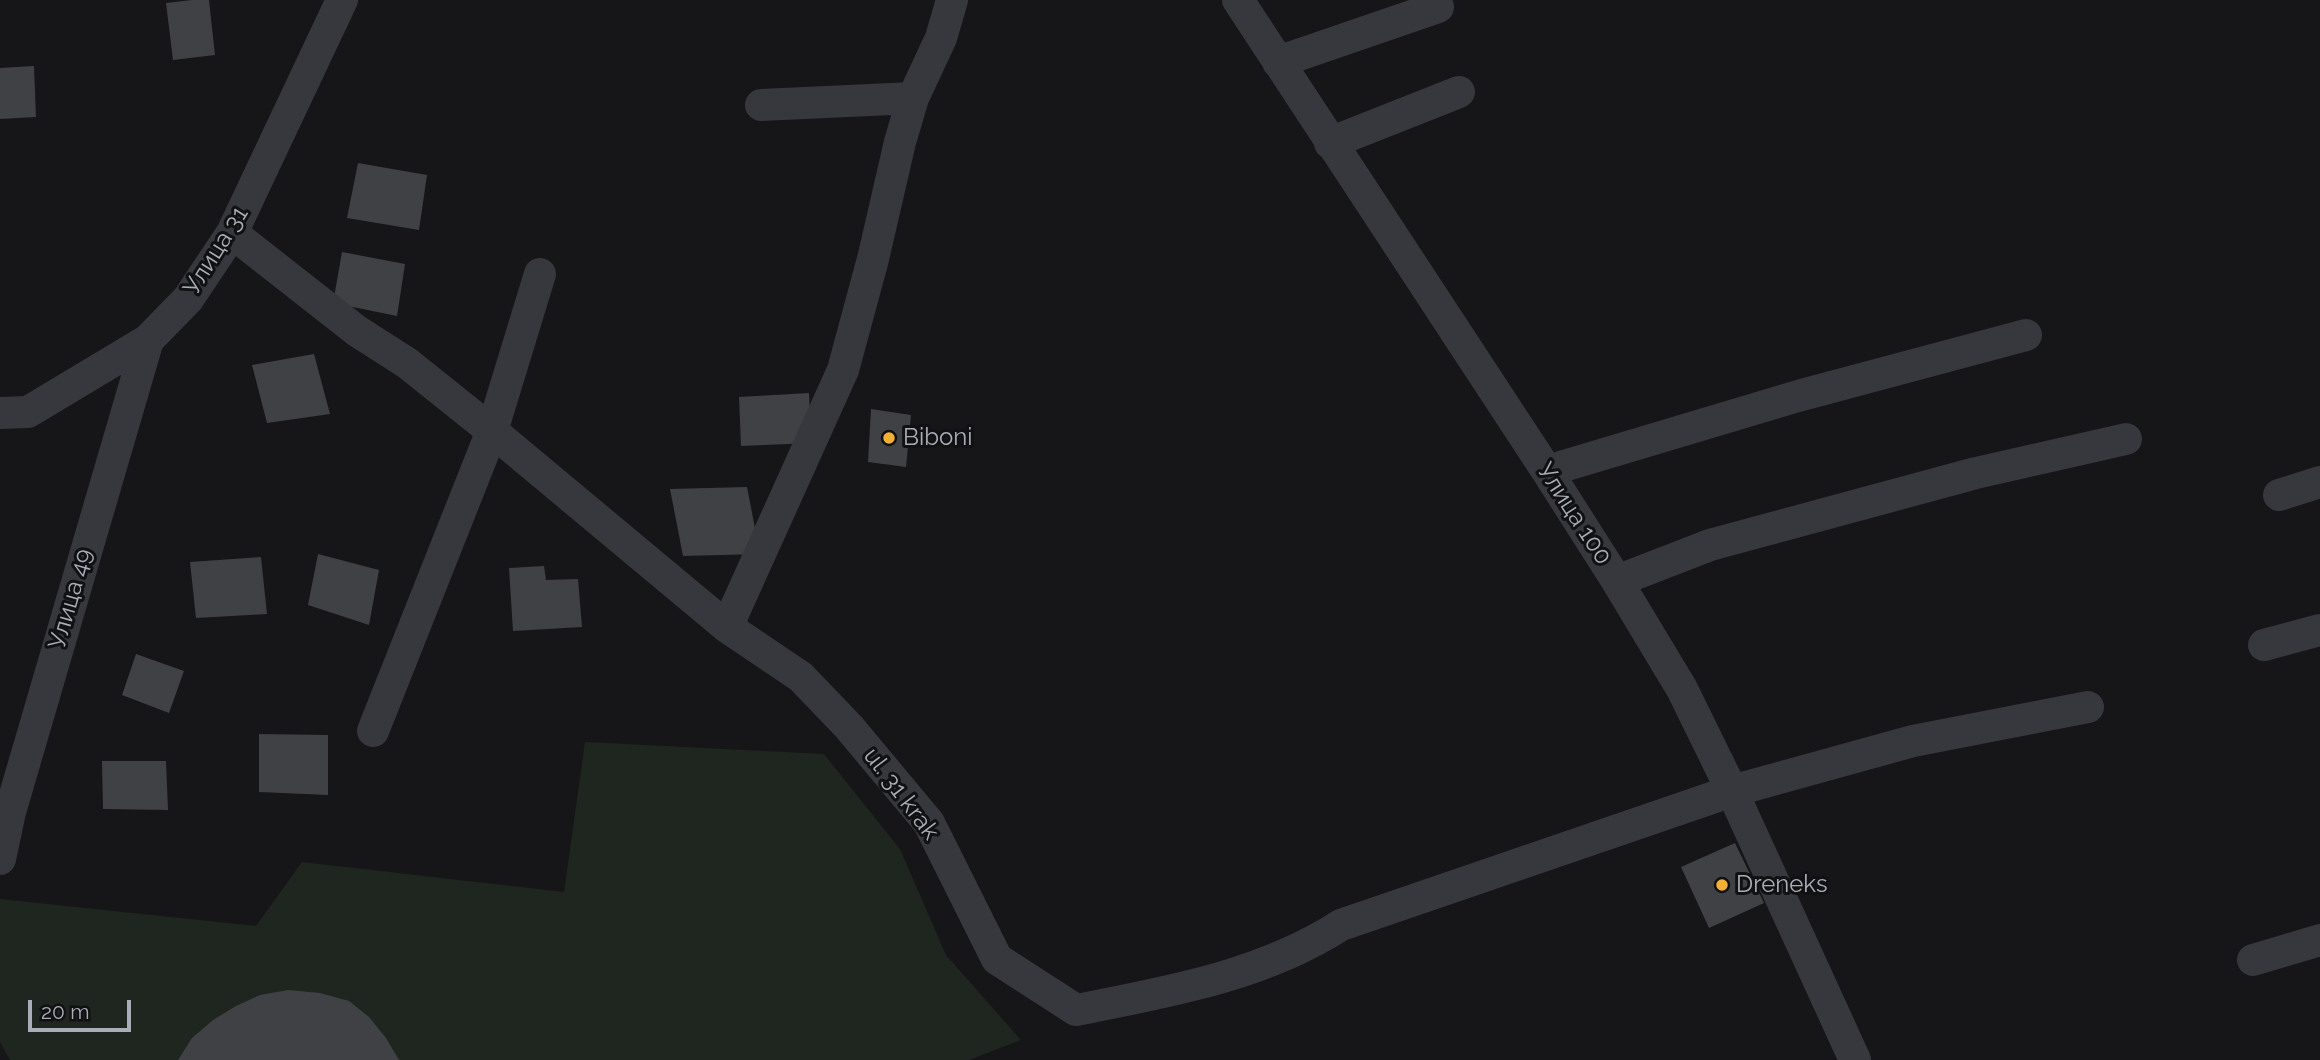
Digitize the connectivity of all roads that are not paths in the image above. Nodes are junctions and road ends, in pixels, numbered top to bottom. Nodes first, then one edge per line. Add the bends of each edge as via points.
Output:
1 (342, 0) edge
2 (952, 0) edge
3 (1238, 0) edge
4 (1438, 7) dead end
5 (1278, 62) junction
6 (1459, 92) dead end
7 (913, 98) junction
8 (761, 105) dead end
9 (1330, 143) junction
10 (232, 233) junction
11 (540, 274) dead end
12 (2026, 335) dead end
13 (148, 340) junction
14 (0, 413) edge
15 (492, 430) junction
16 (2126, 439) dead end
17 (1547, 471) junction
18 (2320, 482) edge
19 (2279, 495) dead end
20 (1617, 581) junction
21 (727, 627) junction
22 (2320, 630) edge
23 (2264, 645) dead end
24 (2088, 707) dead end
25 (373, 731) dead end
26 (1732, 791) junction
27 (0, 859) edge
28 (2320, 940) edge
29 (2253, 960) dead end
30 (1843, 1057) edge

1 - 10 street, Улица 31
2 - 7 street via 941,38
3 - 5 street, Улица 100
4 - 5 street
5 - 9 street, Улица 100
6 - 9 street
7 - 8 street
7 - 21 street via 844,370
9 - 17 street, Улица 100
10 - 13 street, Улица 31 via 188,299
10 - 15 street, ul. 31 krak
11 - 15 street
12 - 17 street via 1798,396
13 - 14 street, Улица 31 via 28,412
13 - 27 street, Улица 49
15 - 21 street, ul. 31 krak
15 - 25 street
16 - 20 street via 1976,473 1723,541
17 - 20 street, Улица 100
18 - 19 street
20 - 26 street, Улица 100 via 1682,689
21 - 26 street, ul. 31 krak via 801,677 929,823 997,958 1076,1010 1174,991 1264,965 1341,925
22 - 23 street
24 - 26 street via 1913,740
26 - 30 street, Улица 100
28 - 29 street

